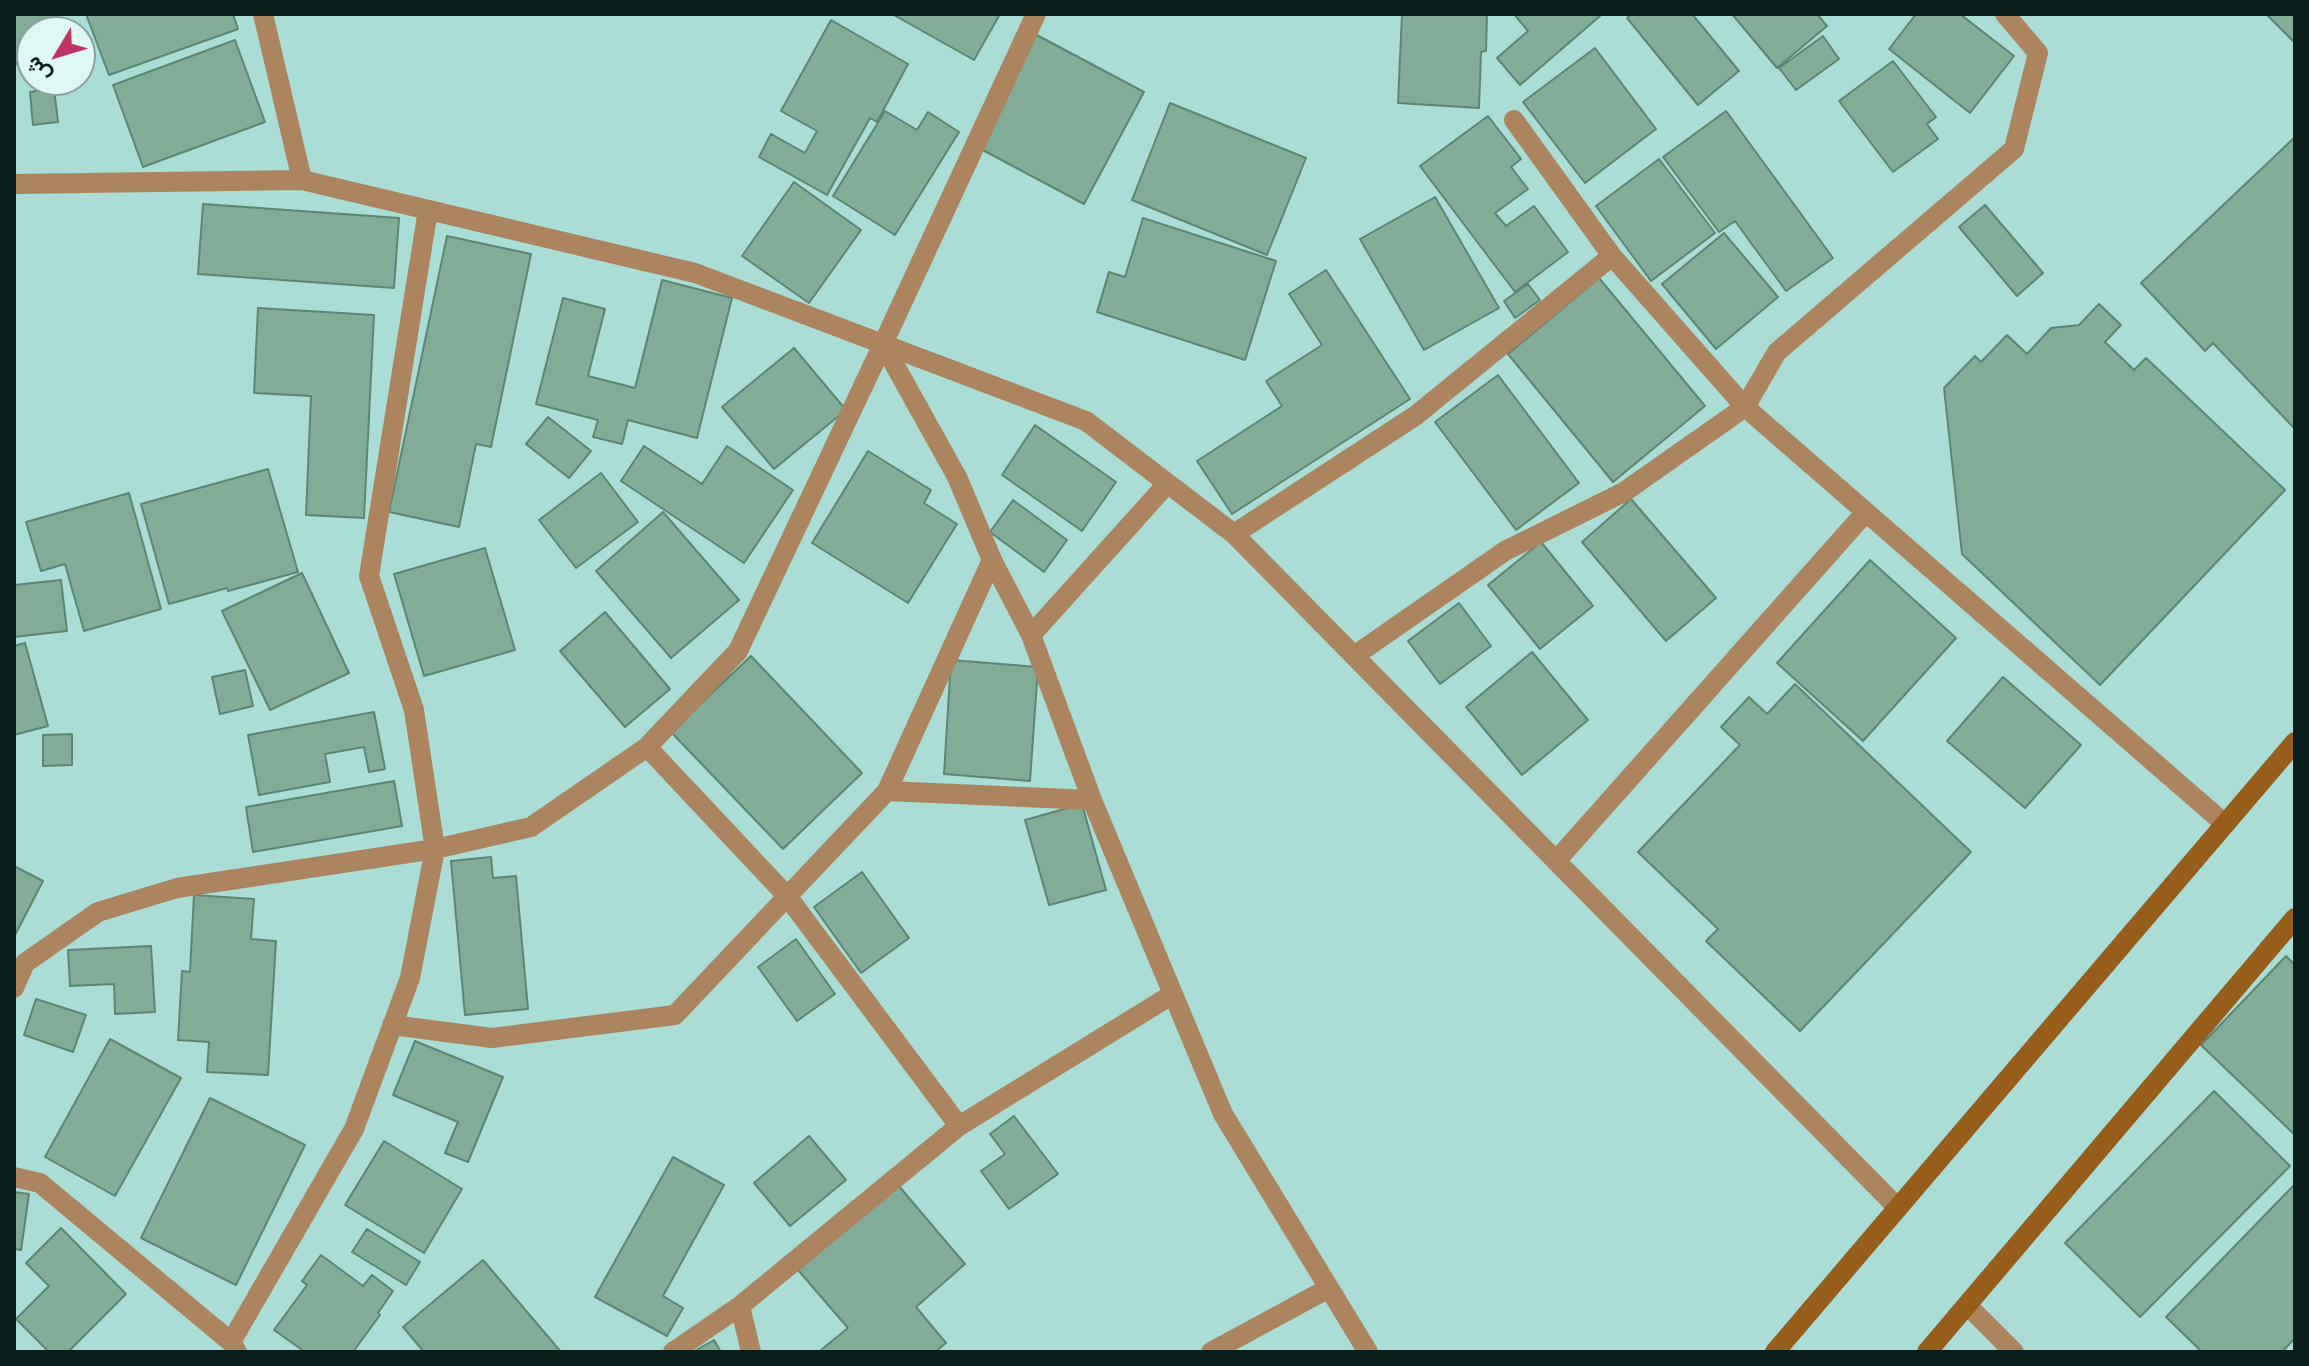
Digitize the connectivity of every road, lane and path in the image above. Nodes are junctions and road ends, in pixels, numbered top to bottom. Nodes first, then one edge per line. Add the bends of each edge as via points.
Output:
1 (263, 14) edge
2 (1036, 14) edge
3 (2005, 14) edge
4 (1514, 120) dead end
5 (302, 180) junction
6 (14, 184) edge
7 (428, 210) junction
8 (1612, 256) junction
9 (883, 344) junction
10 (1745, 407) junction
11 (1167, 484) junction
12 (1865, 513) junction
13 (1234, 534) junction
14 (992, 560) junction
15 (1031, 635) junction
16 (1354, 656) junction
17 (2295, 742) edge
18 (647, 747) junction
19 (887, 791) junction
20 (1092, 800) junction
21 (2225, 824) junction
22 (435, 849) junction
23 (1556, 861) junction
24 (787, 896) junction
25 (2295, 918) edge
26 (14, 988) edge
27 (1173, 994) junction
28 (392, 1025) junction
29 (959, 1126) junction
30 (14, 1177) edge
31 (1898, 1208) junction
32 (1329, 1288) junction
33 (1967, 1305) junction
34 (740, 1306) junction
35 (234, 1347) edge
36 (673, 1352) edge
37 (751, 1352) edge
38 (1211, 1352) edge
39 (1368, 1352) edge
40 (1775, 1352) edge
41 (1927, 1352) edge
42 (2014, 1352) edge

1 - 5 street
2 - 9 street
3 - 10 street via 2038,53 2014,149 1777,352
4 - 8 street
5 - 6 street
5 - 7 street
7 - 9 street via 695,273
7 - 22 street via 369,576 414,710
8 - 10 street
8 - 13 street via 1415,416
9 - 11 street via 1086,421
9 - 14 street via 957,477
9 - 18 street via 738,651
10 - 12 street
10 - 16 street via 1624,492 1505,551
11 - 13 street
11 - 15 street
12 - 21 street
12 - 23 street
13 - 16 street
14 - 15 street
14 - 19 street
15 - 20 street
16 - 23 street
17 - 21 street
18 - 22 street via 531,827
18 - 24 street
19 - 20 street
19 - 24 street
20 - 27 street
21 - 31 street
22 - 26 street via 177,888 98,912 25,963
22 - 28 street via 410,978
23 - 31 street
24 - 28 street via 675,1015 492,1038
24 - 29 street
25 - 33 street
27 - 29 street
27 - 32 street via 1223,1114
28 - 35 street via 354,1129
29 - 34 street
30 - 35 street via 40,1183
31 - 40 street
32 - 38 street
32 - 39 street
33 - 41 street
33 - 42 street
34 - 36 street
34 - 37 street

